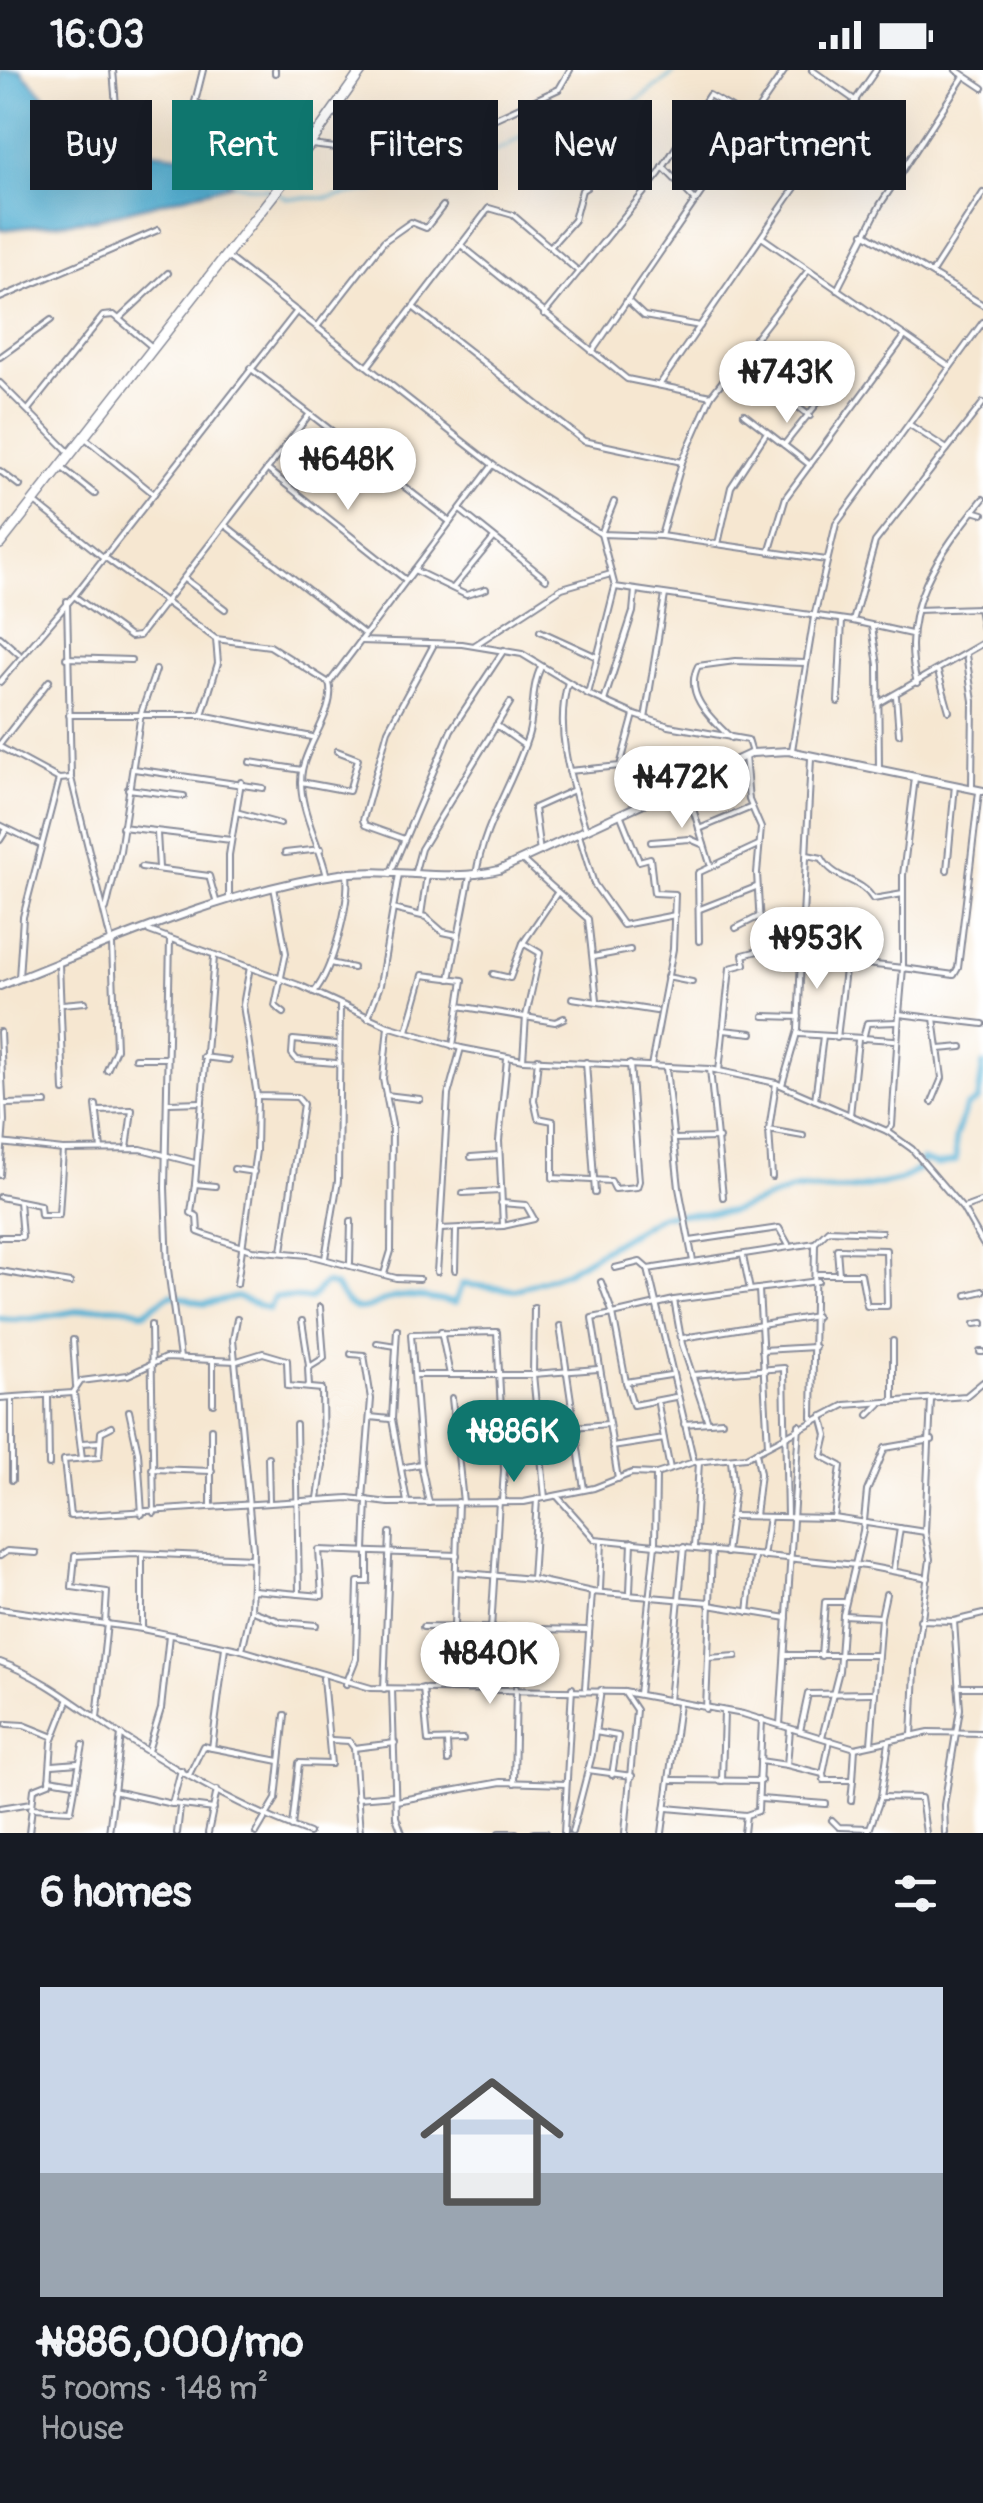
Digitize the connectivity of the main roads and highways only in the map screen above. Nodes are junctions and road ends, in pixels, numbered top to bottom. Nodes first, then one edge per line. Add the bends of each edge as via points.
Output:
1 (362, 70) edge
2 (0, 544) edge

1 - 2 main road via 268,203

